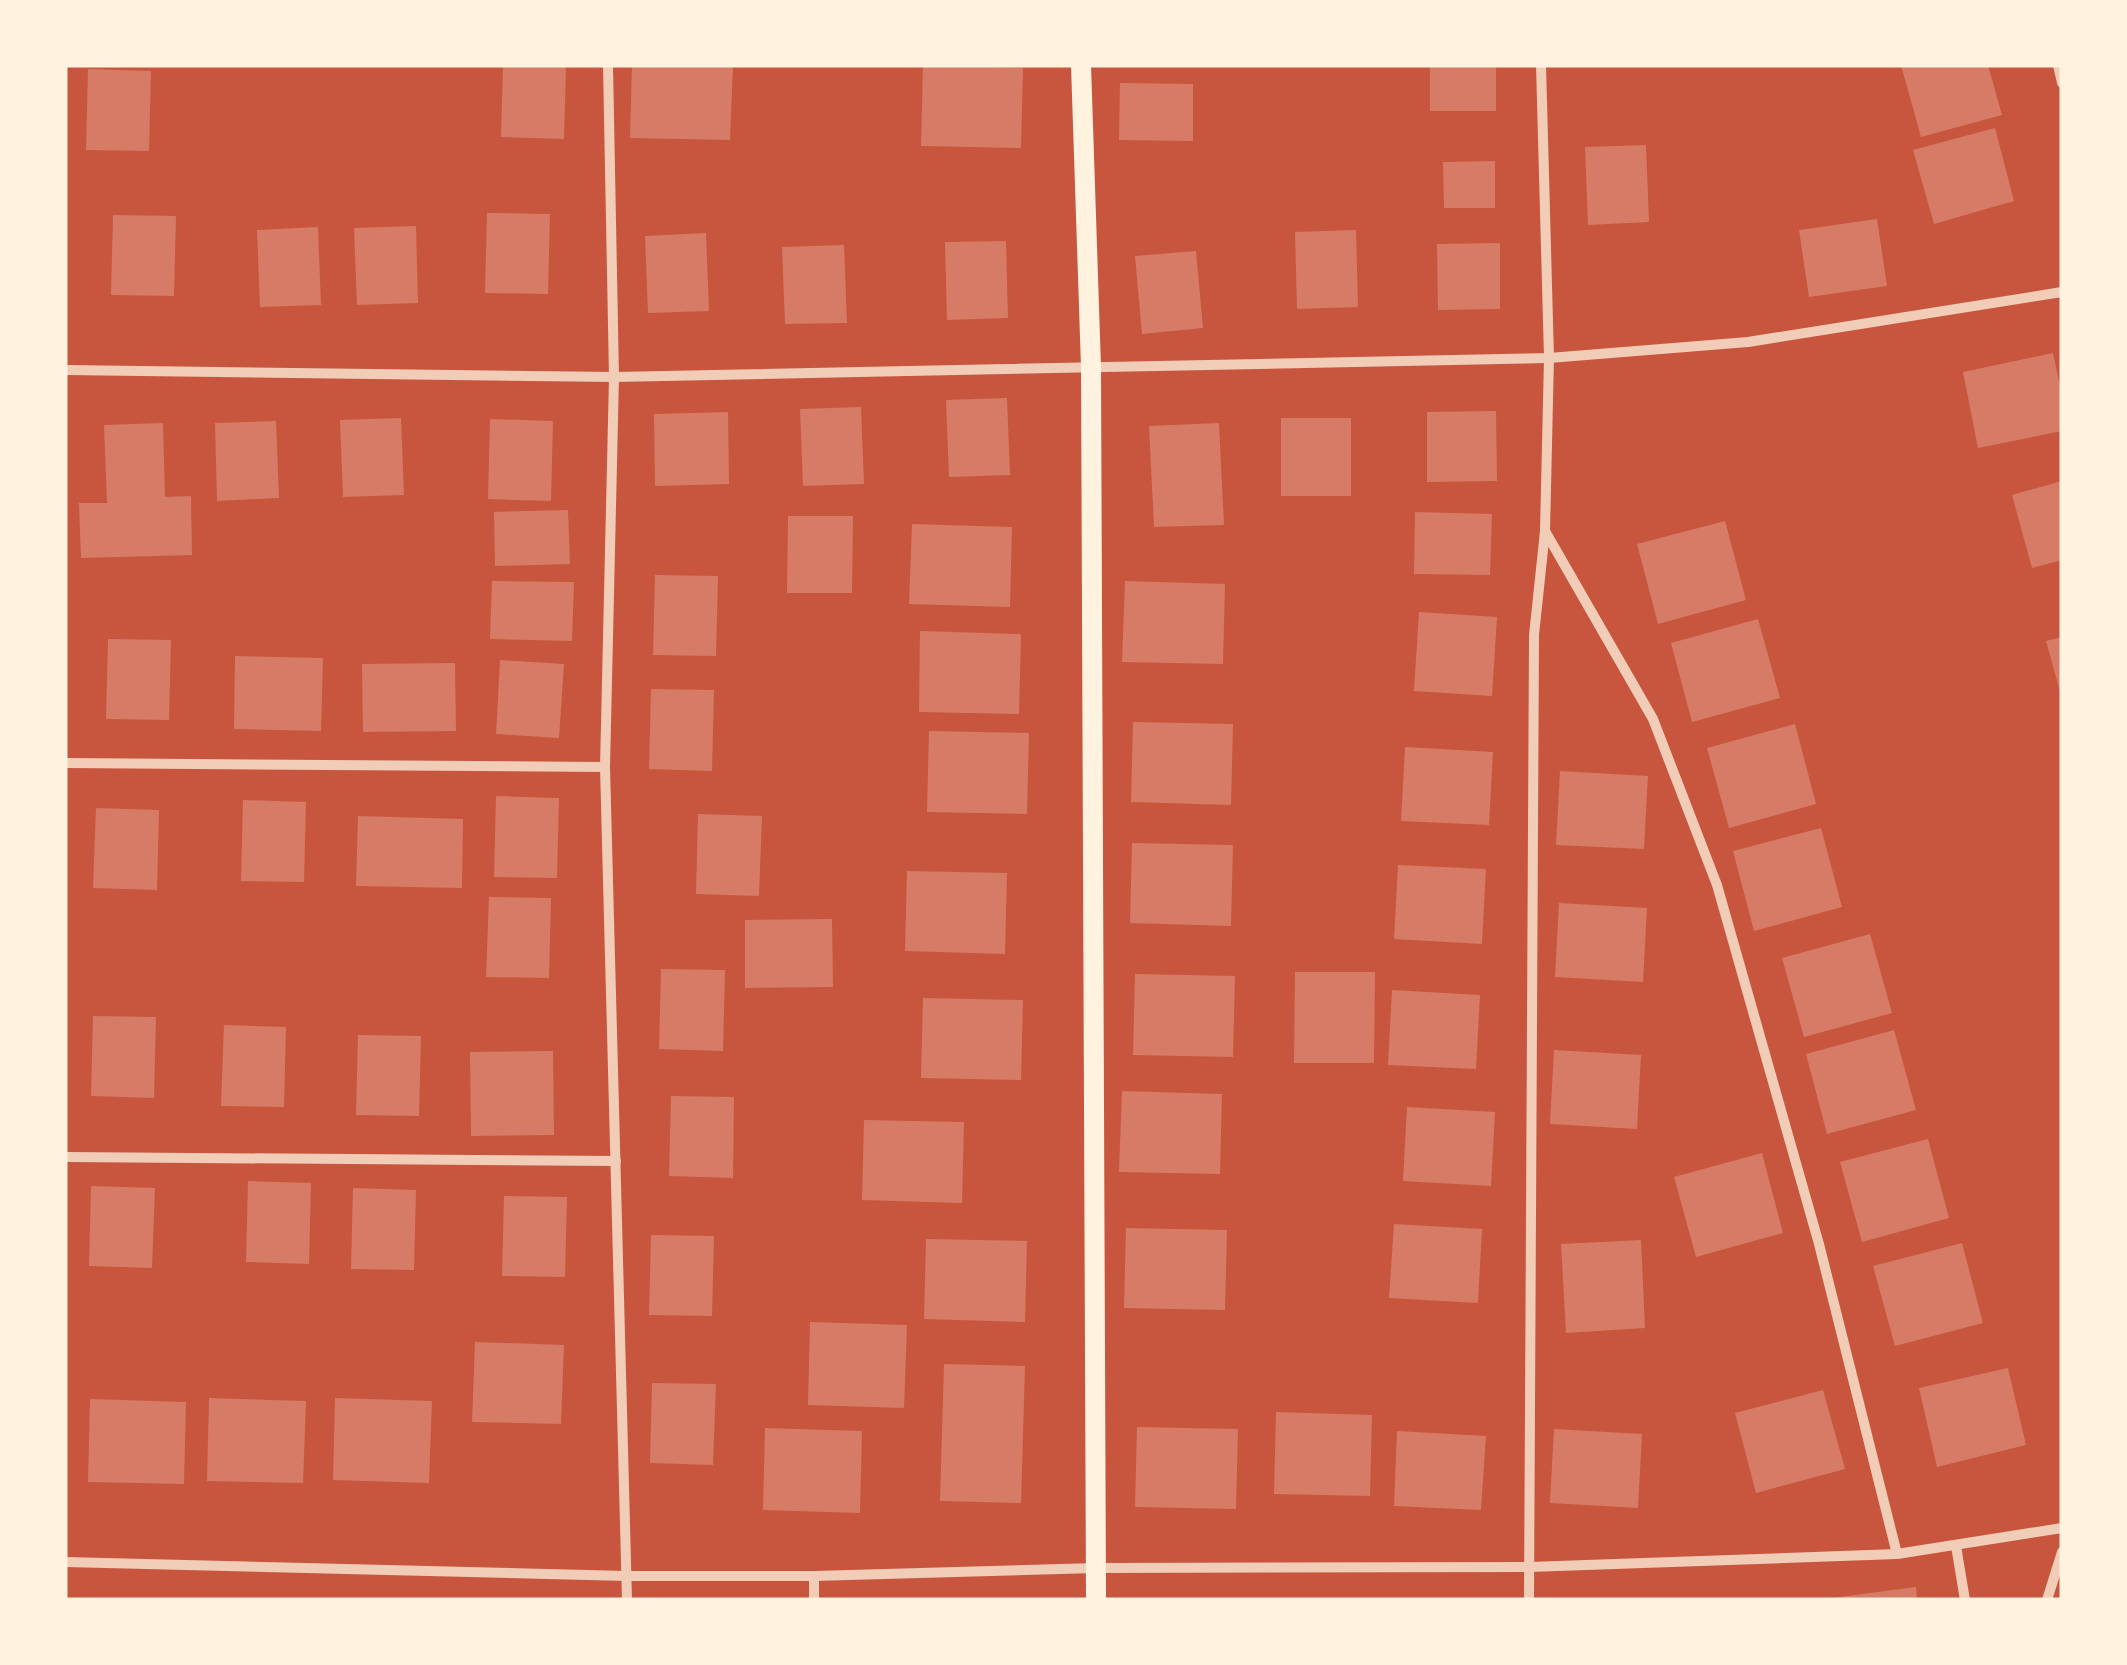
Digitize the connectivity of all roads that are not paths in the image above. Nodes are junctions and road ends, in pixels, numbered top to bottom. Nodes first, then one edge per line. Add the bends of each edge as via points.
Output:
1 (608, 65) edge
2 (1081, 65) edge
3 (1541, 65) edge
4 (2058, 65) edge
5 (2062, 84) edge
6 (2062, 292) edge
7 (1548, 358) junction
8 (1091, 368) junction
9 (65, 370) edge
10 (614, 378) junction
11 (1546, 531) junction
12 (65, 763) edge
13 (605, 767) junction
14 (65, 1157) edge
15 (616, 1162) junction
16 (2062, 1528) edge
17 (1956, 1546) junction
18 (2062, 1552) edge
19 (1897, 1554) junction
20 (65, 1562) edge
21 (1529, 1567) junction
22 (1096, 1568) junction
23 (627, 1576) junction
24 (814, 1576) junction
25 (627, 1600) edge
26 (814, 1600) edge
27 (1096, 1600) edge
28 (1529, 1600) edge
29 (1965, 1600) edge
30 (2047, 1600) edge

1 - 10 street
2 - 8 main road
3 - 7 street
4 - 5 street
6 - 7 street via 1748,342
7 - 8 street
7 - 11 street
8 - 10 street
8 - 22 main road
9 - 10 street
10 - 13 street
11 - 19 street via 1653,718 1717,885 1819,1244
11 - 21 street via 1534,634
12 - 13 street
13 - 15 street
14 - 15 street
15 - 23 street
16 - 17 street
17 - 19 street
17 - 29 street
18 - 30 street
19 - 21 street
20 - 23 street
21 - 22 street
21 - 28 street
22 - 24 street
22 - 27 main road
23 - 24 street
23 - 25 street
24 - 26 street

